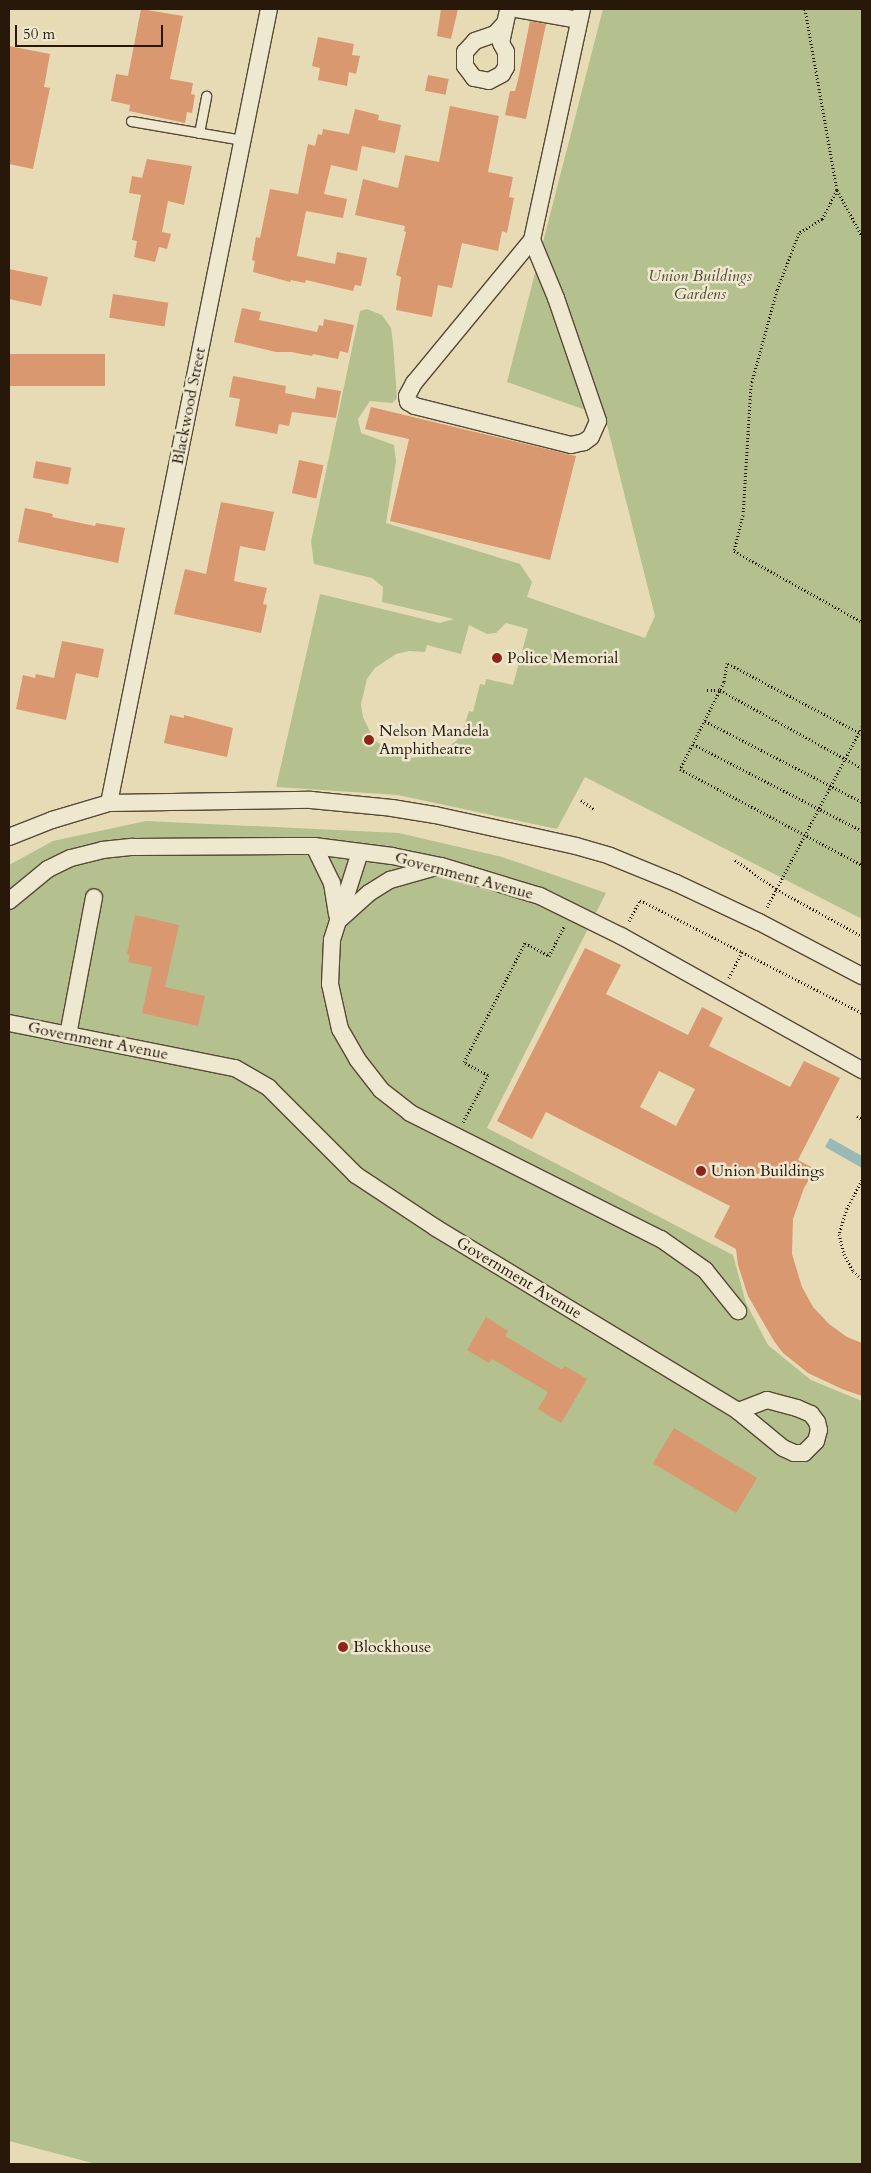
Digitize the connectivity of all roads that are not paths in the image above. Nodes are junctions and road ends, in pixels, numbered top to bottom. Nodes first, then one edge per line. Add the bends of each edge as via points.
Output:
1 (268, 9) edge
2 (517, 9) edge
3 (580, 14) edge
4 (206, 96) dead end
5 (131, 121) dead end
6 (199, 133) junction
7 (242, 140) junction
8 (532, 240) junction
9 (109, 803) junction
10 (9, 837) edge
11 (314, 846) junction
12 (360, 852) junction
13 (441, 866) junction
14 (94, 897) dead end
15 (9, 901) edge
16 (337, 922) junction
17 (862, 976) edge
18 (9, 1023) edge
19 (68, 1035) junction
20 (862, 1070) edge
21 (738, 1310) dead end
22 (738, 1411) junction

1 - 7 street, Blackwood Street
2 - 3 street
3 - 8 street
4 - 6 lane
5 - 6 lane
6 - 7 lane
7 - 9 street, Blackwood Street
8 - 8 street via 556,298 598,421 592,437 571,445 408,402 408,390
9 - 10 street
9 - 17 street via 310,800 435,815 576,846 676,883
11 - 12 street, Government Avenue
11 - 15 street, Government Avenue via 102,850 71,858 48,869
11 - 16 street via 332,883
12 - 13 street, Government Avenue
12 - 16 street
13 - 16 street via 390,880 369,893
13 - 20 street, Government Avenue via 540,896 573,911
14 - 19 street
16 - 21 street via 332,940 330,984 340,1030 381,1090 410,1113 661,1239 705,1270
18 - 19 street, Government Avenue
19 - 22 street, Government Avenue via 235,1068 270,1088 356,1175 436,1228
22 - 22 street, Government Avenue via 794,1453 804,1453 816,1441 817,1422 811,1414 797,1408 767,1400

